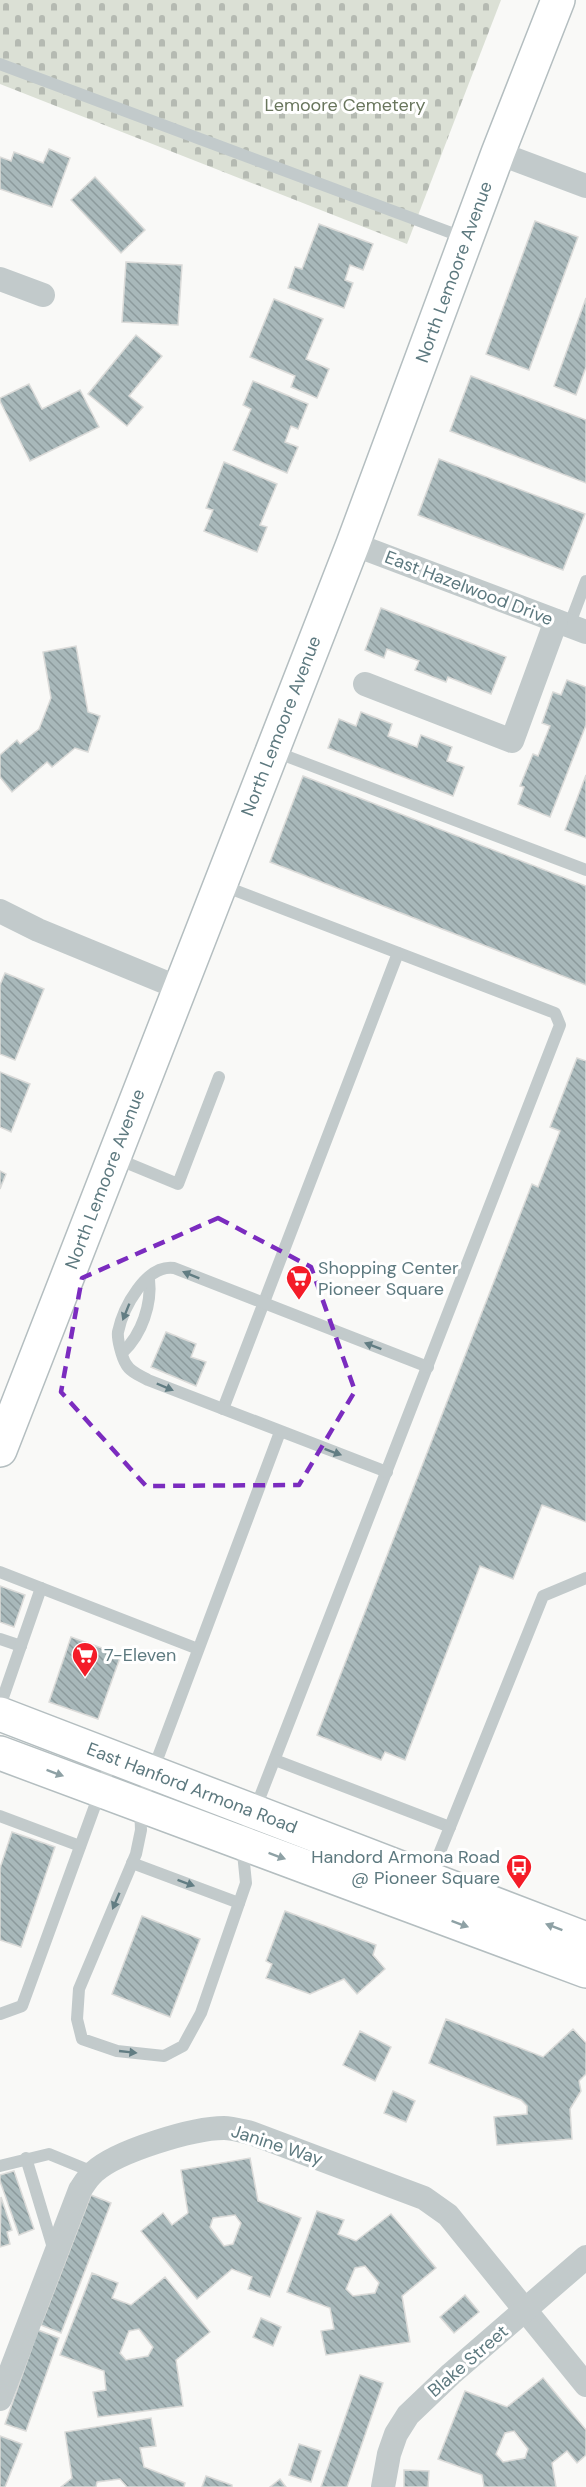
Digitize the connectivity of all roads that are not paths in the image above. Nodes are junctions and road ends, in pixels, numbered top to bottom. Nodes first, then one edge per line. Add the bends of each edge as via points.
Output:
1 (558, 0) edge
2 (0, 64) edge
3 (498, 153) junction
4 (586, 186) edge
5 (466, 238) junction
6 (0, 279) edge
7 (43, 295) dead end
8 (353, 544) junction
9 (586, 581) edge
10 (570, 626) edge
11 (365, 684) dead end
12 (272, 750) junction
13 (586, 870) edge
14 (219, 884) junction
15 (0, 911) edge
16 (398, 953) junction
17 (179, 988) junction
18 (219, 1077) dead end
19 (114, 1157) junction
20 (149, 1279) junction
21 (264, 1304) junction
22 (123, 1352) junction
23 (428, 1367) junction
24 (223, 1409) junction
25 (280, 1432) junction
26 (0, 1450) edge
27 (387, 1472) junction
28 (0, 1572) edge
29 (586, 1578) edge
30 (41, 1588) junction
31 (0, 1639) edge
32 (21, 1647) junction
33 (198, 1649) junction
34 (0, 1706) edge
35 (0, 1714) edge
36 (0, 1753) edge
37 (113, 1757) junction
38 (275, 1760) junction
39 (152, 1772) junction
40 (100, 1790) junction
41 (140, 1805) junction
42 (255, 1812) junction
43 (0, 1816) edge
44 (450, 1827) junction
45 (242, 1843) junction
46 (80, 1846) junction
47 (132, 1863) junction
48 (423, 1893) junction
49 (239, 1903) junction
50 (586, 1939) edge
51 (586, 1971) edge
52 (0, 2014) edge
53 (26, 2157) junction
54 (0, 2166) edge
55 (93, 2172) junction
56 (56, 2255) junction
57 (586, 2257) edge
58 (526, 2310) junction
59 (586, 2385) edge
60 (0, 2399) edge
61 (383, 2487) edge

1 - 3 main road, North Lemoore Avenue
2 - 5 lane
3 - 4 street
3 - 5 main road, North Lemoore Avenue
5 - 8 main road, North Lemoore Avenue
6 - 7 street
8 - 10 street, East Hazelwood Drive
8 - 12 main road, North Lemoore Avenue
9 - 10 lane
10 - 11 street via 512,741
12 - 13 lane
12 - 14 main road, North Lemoore Avenue
14 - 16 lane
14 - 17 main road, North Lemoore Avenue
15 - 17 street
16 - 21 lane
16 - 23 lane via 555,1013 560,1024
17 - 19 main road, North Lemoore Avenue
18 - 19 lane via 178,1184
19 - 26 main road, North Lemoore Avenue
21 -> 20 lane via 174,1268 158,1269
20 - 22 lane via 151,1297 134,1341
20 -> 22 lane via 135,1290 117,1335
23 -> 21 lane
21 - 24 lane
22 -> 24 lane via 130,1370
23 - 27 lane
24 - 25 lane
25 -> 27 lane
25 - 33 lane
27 - 38 lane
28 - 30 lane
29 - 44 lane via 543,1596
30 - 32 lane
30 - 33 lane
31 - 32 lane
32 - 34 lane
33 - 39 lane
35 - 37 main road, East Hanford Armona Road
36 -> 40 main road, East Hanford Armona Road
37 - 39 main road, East Hanford Armona Road
37 - 40 lane
38 - 42 lane
38 - 44 lane
39 - 41 lane
39 - 42 main road, East Hanford Armona Road
40 - 41 main road, East Hanford Armona Road
40 - 46 lane
41 - 45 main road, East Hanford Armona Road
41 - 47 lane via 141,1830
42 - 45 lane
42 - 48 main road, East Hanford Armona Road
43 - 46 lane
44 - 48 lane
45 -> 48 main road, East Hanford Armona Road
45 - 49 lane via 246,1883
46 - 52 lane via 22,2006
47 -> 49 lane
47 -> 49 lane via 79,1989 77,2019 82,2039 117,2051 164,2056 183,2046 201,2013
50 -> 48 main road, East Hanford Armona Road
48 -> 51 main road, East Hanford Armona Road
53 - 54 lane
53 - 55 lane via 49,2154
53 - 56 lane
55 - 56 street, Janine Way via 80,2190
55 - 58 street, Janine Way via 139,2148 204,2129 251,2133 424,2198 448,2215
56 - 60 street, Janine Way
57 - 58 street, Blake Street
58 - 59 street, Janine Way
58 - 61 street, Blake Street via 408,2415 389,2454

